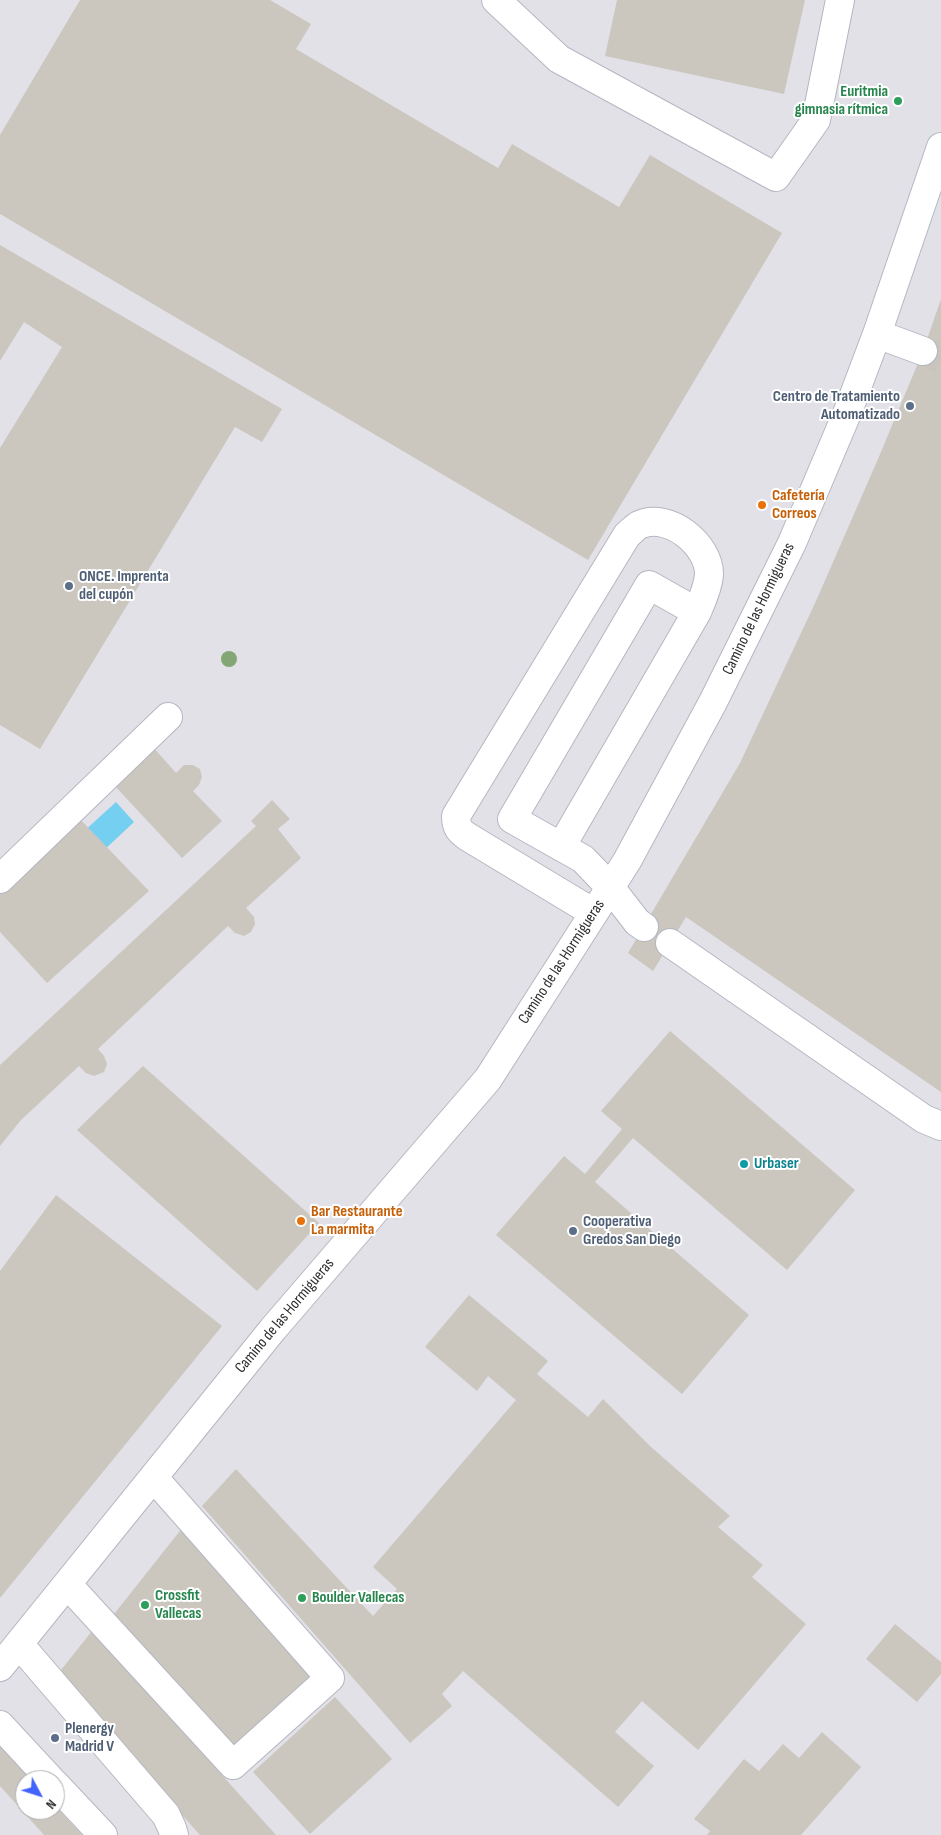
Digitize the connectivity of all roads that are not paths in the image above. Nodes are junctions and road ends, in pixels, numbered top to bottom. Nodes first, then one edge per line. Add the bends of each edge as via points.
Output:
1 (496, 0) edge
2 (840, 0) edge
3 (941, 147) edge
4 (877, 334) junction
5 (923, 350) tunnel mouth
6 (697, 612) junction
7 (168, 717) dead end
8 (572, 853) junction
9 (0, 880) edge
10 (610, 887) junction
11 (594, 913) junction
12 (644, 927) dead end
13 (670, 943) dead end
14 (941, 1126) edge
15 (154, 1478) junction
16 (67, 1584) junction
17 (19, 1644) junction
18 (0, 1667) edge
19 (0, 1725) edge
20 (42, 1770) edge
21 (65, 1795) edge
22 (103, 1835) edge
23 (174, 1835) edge

1 - 2 street via 559,59 776,177 816,120
3 - 4 street, Camino de las Hormigueras
4 - 5 street
4 - 10 street, Camino de las Hormigueras via 792,543 713,702
6 - 8 street
6 - 8 street via 649,585 512,819
6 - 11 street via 709,574 701,551 687,535 666,523 652,521 638,525 627,535 456,816 456,826 468,838
7 - 9 street
8 - 10 street
10 - 11 street, Camino de las Hormigueras
10 - 12 street
11 - 15 street, Camino de las Hormigueras via 488,1078 273,1329
13 - 14 street via 924,1119
15 - 16 street, Camino de las Hormigueras
15 - 16 street via 330,1678 233,1765
16 - 17 street, Camino de las Hormigueras
17 - 18 street, Camino de las Hormigueras
17 - 23 street via 166,1815
19 - 20 street
21 - 22 street

